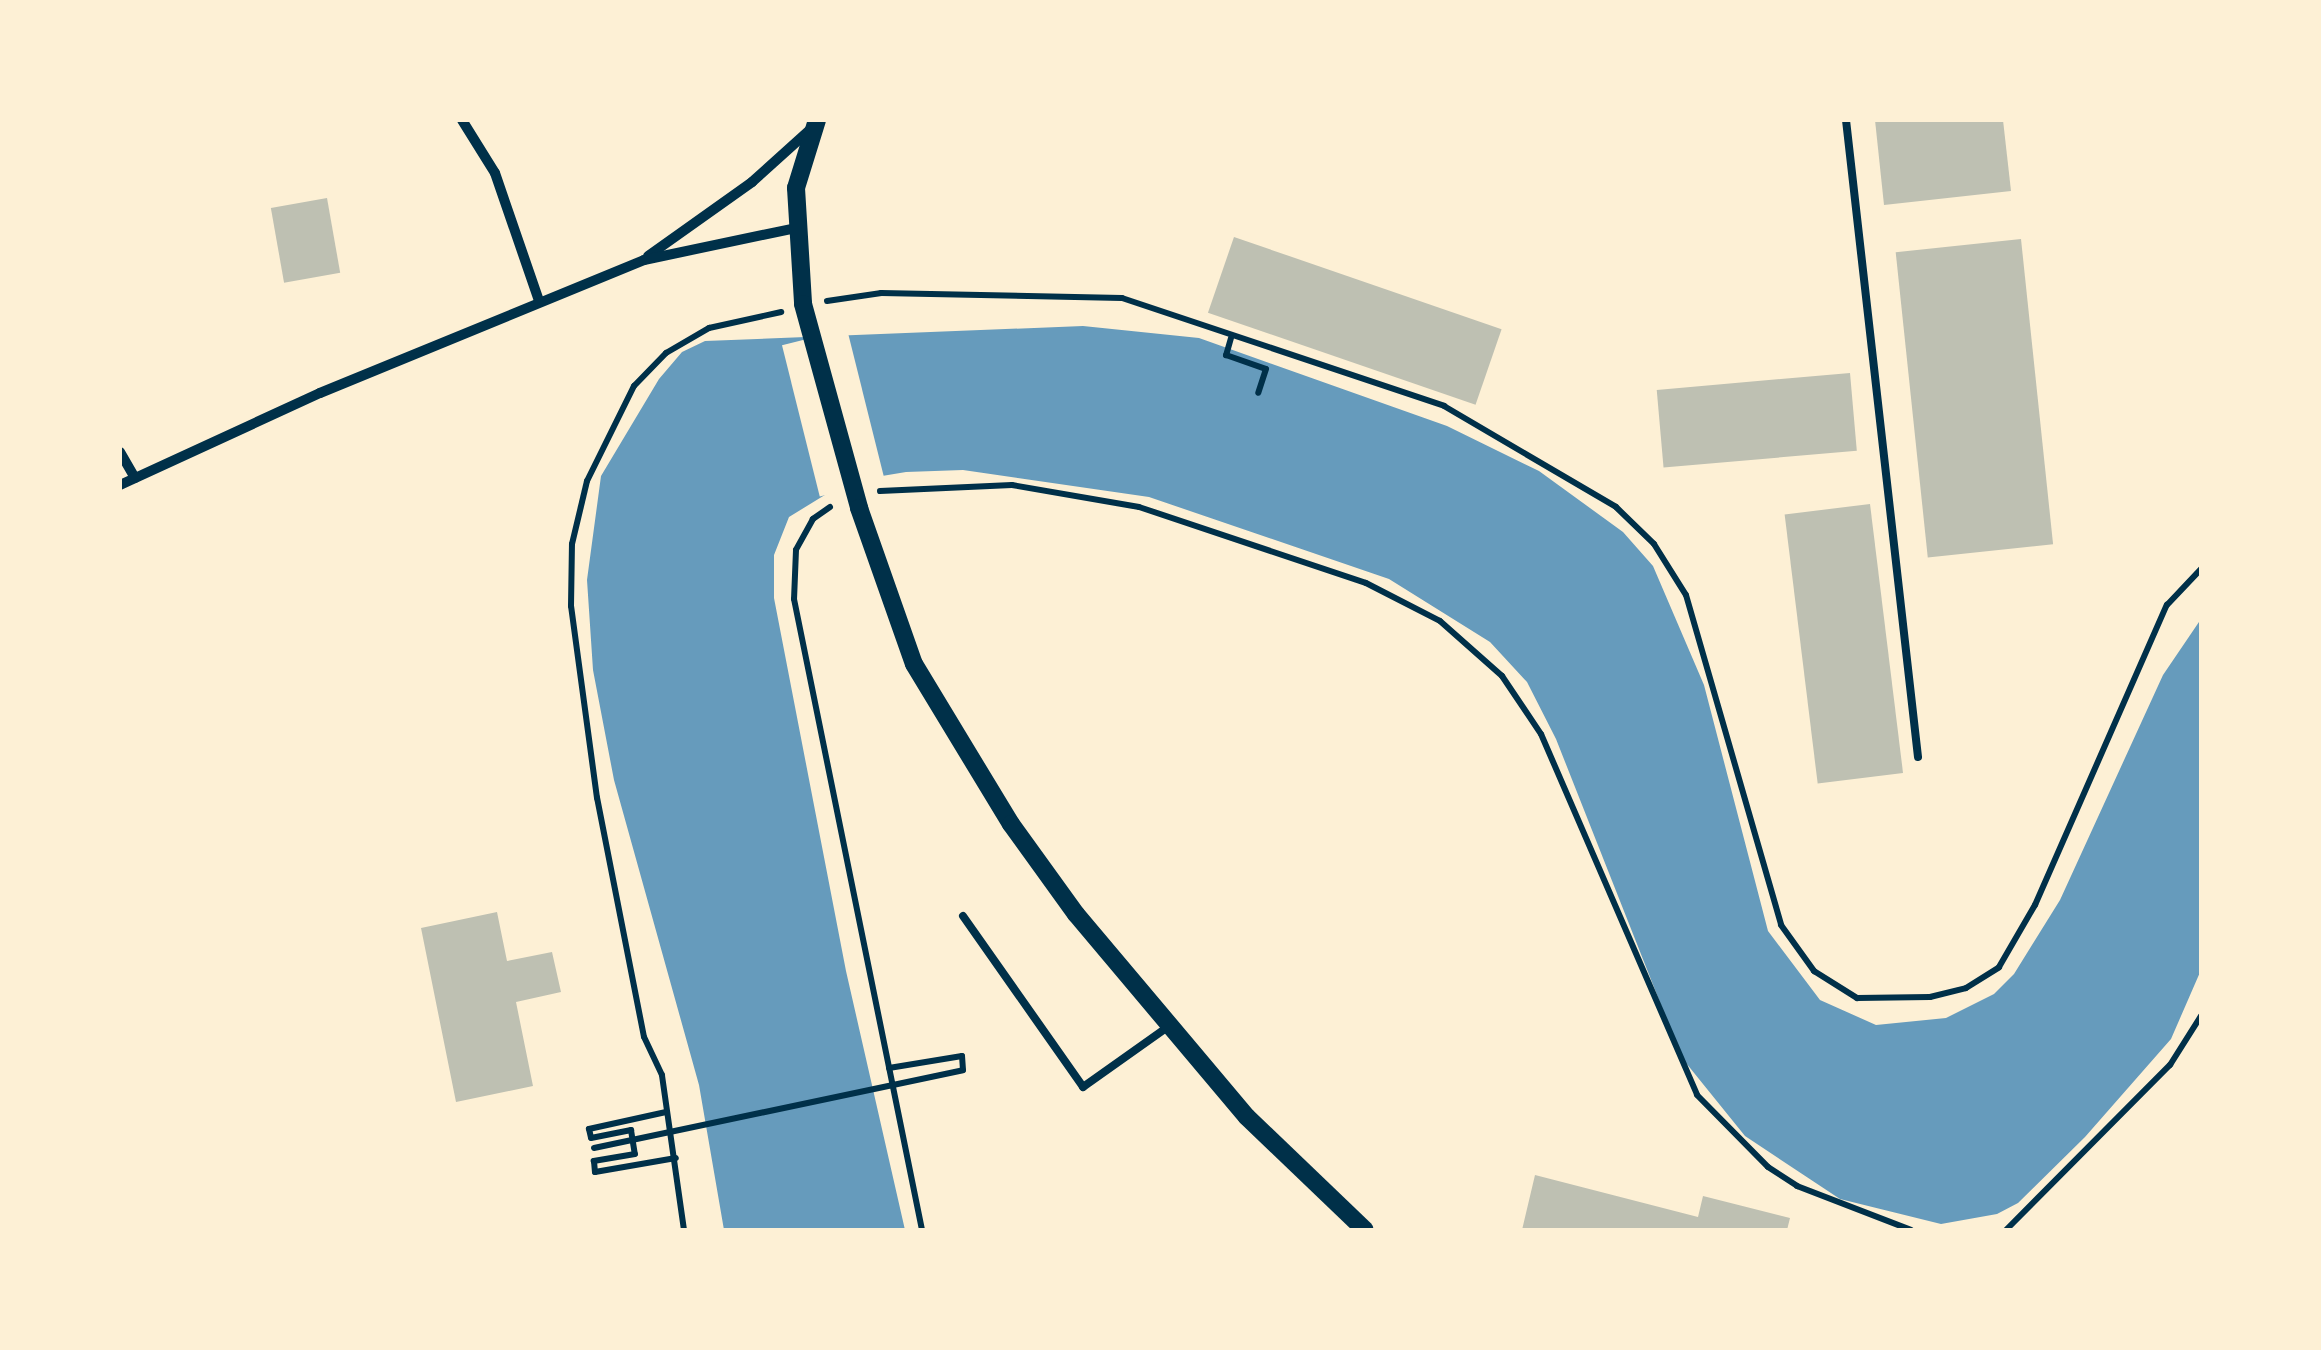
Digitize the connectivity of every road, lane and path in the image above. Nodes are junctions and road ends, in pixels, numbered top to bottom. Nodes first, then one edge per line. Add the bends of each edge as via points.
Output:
1 (462, 120) edge
2 (1846, 120) edge
3 (815, 124) edge
4 (796, 228) junction
5 (644, 260) junction
6 (539, 301) junction
7 (803, 304) junction
8 (767, 316) dead end
9 (1232, 338) junction
10 (1258, 393) dead end
11 (120, 452) edge
12 (135, 478) junction
13 (120, 485) edge
14 (906, 486) dead end
15 (814, 519) dead end
16 (2201, 569) edge
17 (1918, 757) dead end
18 (963, 916) dead end
19 (2201, 1016) edge
20 (1169, 1026) junction
21 (889, 1068) junction
22 (892, 1081) junction
23 (666, 1112) junction
24 (669, 1131) junction
25 (632, 1140) junction
26 (594, 1148) dead end
27 (676, 1158) junction
28 (684, 1230) edge
29 (922, 1230) edge
30 (1365, 1230) edge
31 (1911, 1230) edge
32 (2006, 1230) edge

1 - 6 street via 495,173
2 - 17 lane
3 - 4 street via 796,188
3 - 5 street via 752,182
4 - 5 street
4 - 7 street
5 - 6 street
6 - 12 street
7 - 9 path via 881,294 1122,298
7 - 20 street via 893,614 948,727 1076,914
8 - 23 path via 709,328 666,353 634,386 586,482 572,544 571,606 597,798 644,1037 662,1076
9 - 10 path via 1226,356 1266,369
9 - 16 path via 1444,406 1600,496 1654,544 1686,595 1781,925 1814,970 1857,998 1930,997 1966,988 1999,966 2035,905 2167,605
11 - 12 street
12 - 13 street
14 - 31 path via 1012,485 1139,507 1366,583 1440,621 1502,676 1541,734 1697,1095 1783,1176
15 - 21 path via 796,550 794,599
18 - 20 lane via 1083,1088
19 - 32 path via 2170,1065
20 - 30 street via 1247,1118
21 - 22 path
21 - 22 path via 962,1056 963,1070
22 - 24 path
22 - 29 path
23 - 24 path
23 - 25 path via 589,1129 591,1138 631,1130
24 - 25 path
24 - 27 path
25 - 26 path
25 - 27 path via 635,1154 594,1161 595,1172
27 - 28 path

